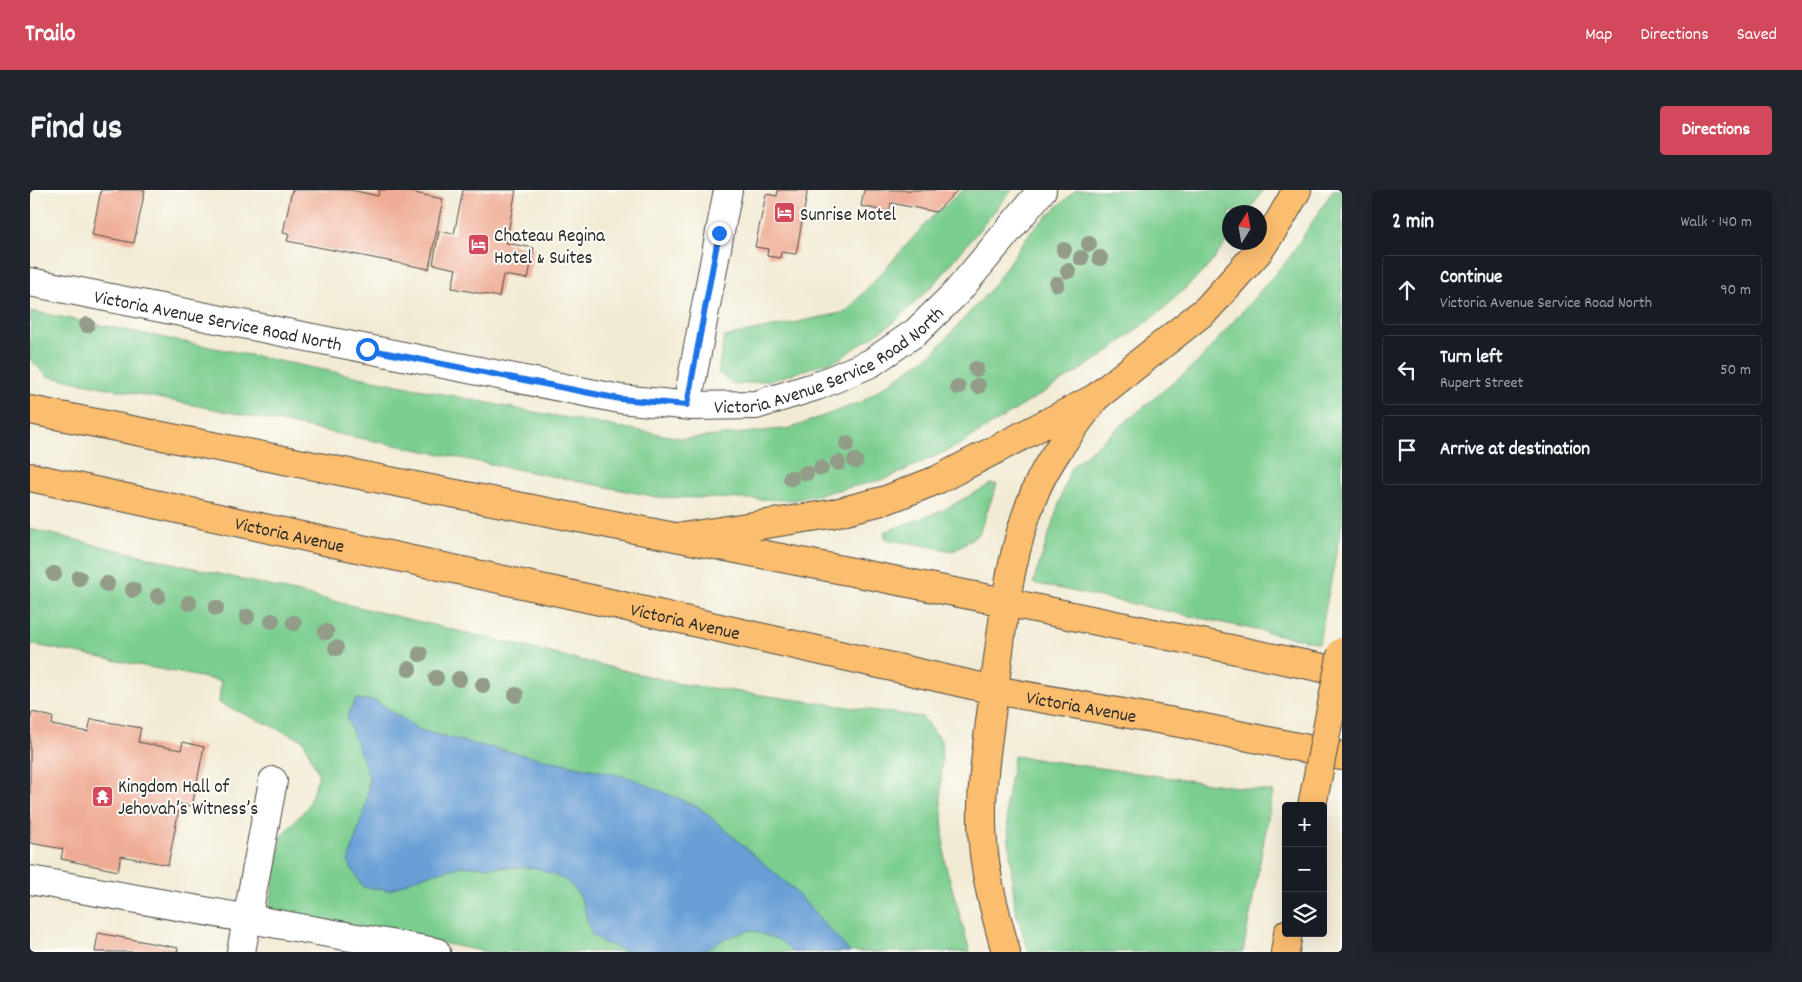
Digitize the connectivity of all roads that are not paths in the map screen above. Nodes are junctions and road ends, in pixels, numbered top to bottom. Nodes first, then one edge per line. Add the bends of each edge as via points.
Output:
1 (728, 190) edge
2 (1042, 190) edge
3 (1295, 193) edge
4 (30, 282) edge
5 (1095, 398) junction
6 (687, 405) junction
7 (36, 409) edge
8 (30, 477) edge
9 (682, 537) junction
10 (1005, 602) junction
11 (1342, 652) edge
12 (1342, 672) edge
13 (994, 690) junction
14 (1342, 756) edge
15 (273, 781) dead end
16 (1313, 802) edge
17 (30, 880) edge
18 (247, 917) junction
19 (1287, 937) edge
20 (241, 952) edge
21 (436, 952) edge
22 (1006, 952) edge
23 (1285, 952) edge

1 - 6 street
2 - 6 street, Victoria Avenue Service Road North via 957,292 916,332 872,363 817,386 756,405
3 - 5 main road via 1259,251 1207,309
4 - 6 street, Victoria Avenue Service Road North via 620,399
5 - 9 main road via 937,480 886,500 831,514
5 - 10 main road via 1053,458 1038,486 1026,517
7 - 9 main road
8 - 13 main road, Victoria Avenue
9 - 10 main road
10 - 12 main road
10 - 13 main road
11 - 16 main road, bridge
13 - 14 main road, Victoria Avenue
13 - 22 main road via 985,761 982,823 988,887
15 - 18 street
17 - 18 street
18 - 20 street
18 - 21 street
19 - 23 main road

